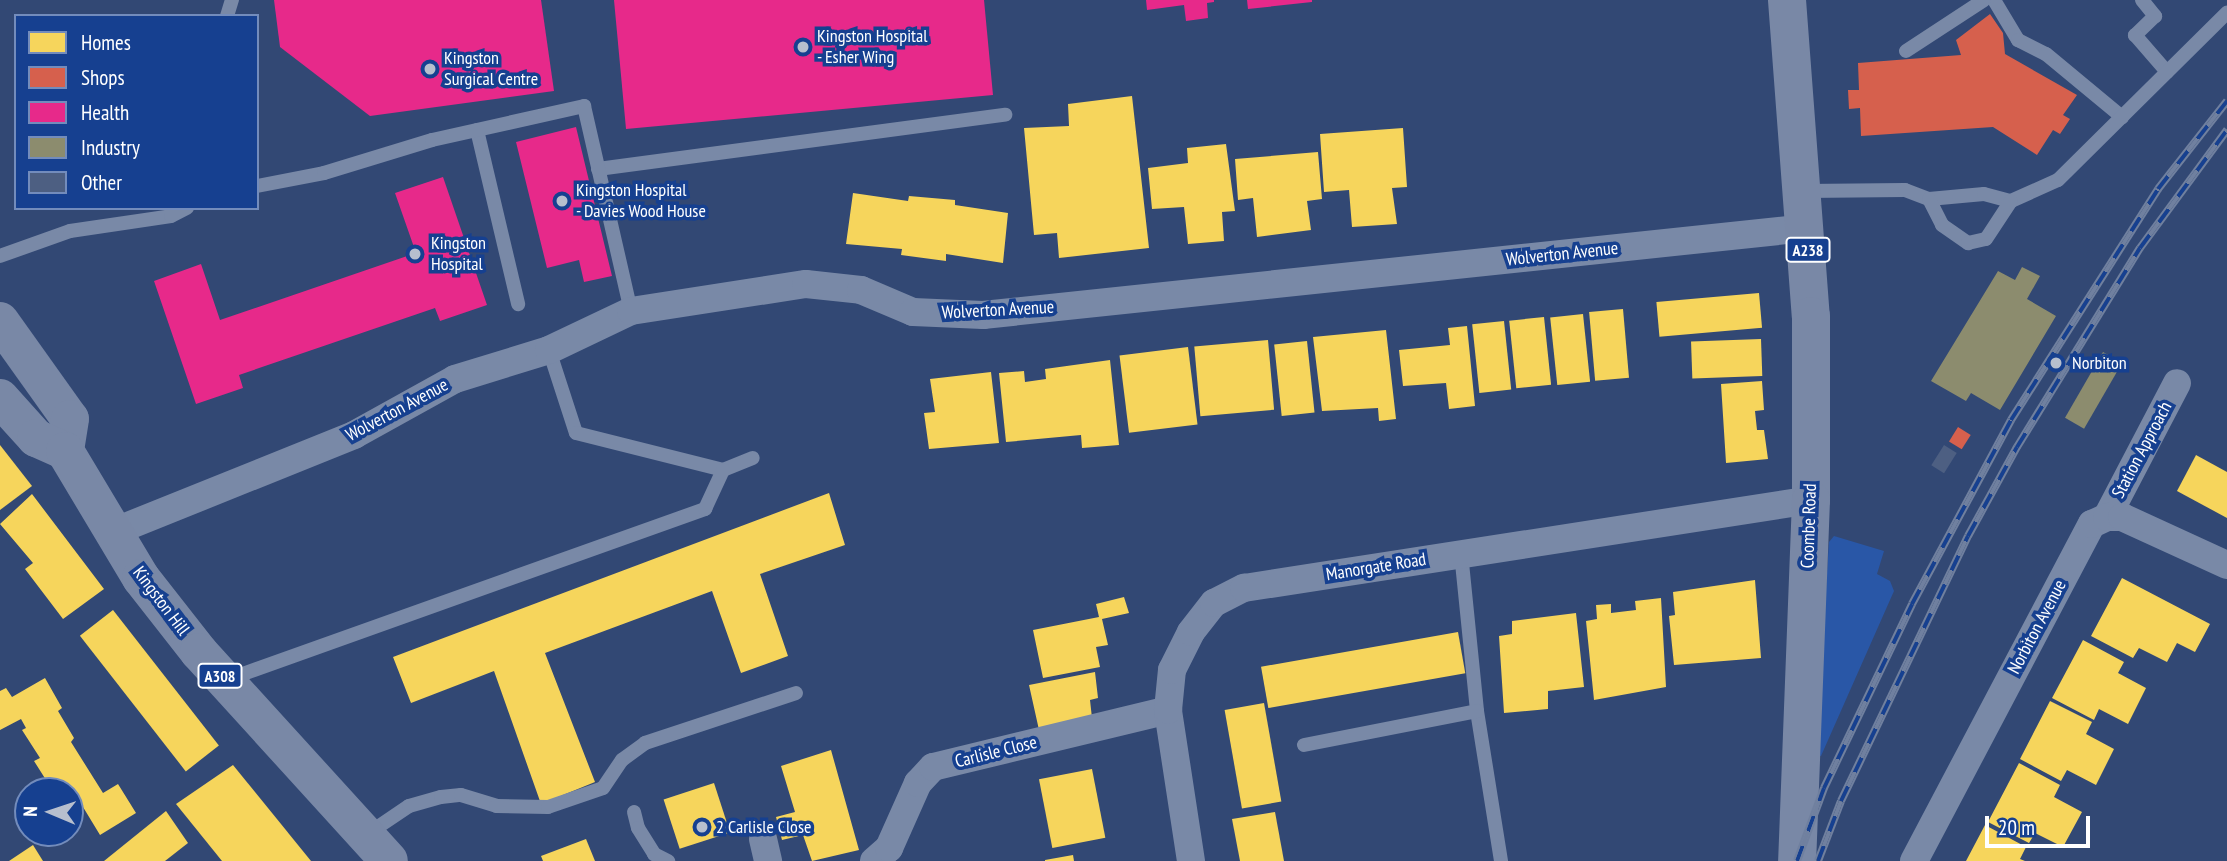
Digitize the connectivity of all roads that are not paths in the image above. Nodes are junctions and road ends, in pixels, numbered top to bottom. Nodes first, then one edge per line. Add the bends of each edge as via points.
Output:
1 (1787, 0) edge
2 (1984, 0) edge
3 (1993, 0) edge
4 (2142, 0) edge
5 (2227, 13) edge
6 (1906, 51) dead end
7 (2167, 72) junction
8 (1005, 115) dead end
9 (2122, 117) junction
10 (477, 130) junction
11 (597, 169) junction
12 (259, 186) edge
13 (1929, 199) junction
14 (2011, 201) junction
15 (183, 210) edge
16 (1806, 210) junction
17 (0, 256) edge
18 (518, 304) dead end
19 (631, 311) junction
20 (0, 321) edge
21 (549, 351) junction
22 (2177, 383) dead end
23 (3, 410) edge
24 (65, 451) junction
25 (753, 458) dead end
26 (723, 470) junction
27 (1811, 500) junction
28 (2107, 517) junction
29 (113, 532) junction
30 (1461, 553) junction
31 (2227, 565) edge
32 (225, 681) junction
33 (796, 693) dead end
34 (1168, 710) junction
35 (1477, 711) junction
36 (1304, 745) dead end
37 (634, 812) dead end
38 (377, 848) edge
39 (883, 858) edge
40 (668, 861) edge
41 (1191, 861) edge
42 (1501, 861) edge
43 (1797, 861) edge
44 (1914, 861) edge

1 - 16 main road, Coombe Road / A238
2 - 6 lane
3 - 9 lane via 2018,40 2046,54
4 - 7 lane via 2155,16 2135,35
5 - 7 lane
7 - 9 lane
8 - 11 lane
9 - 14 lane via 2058,180
10 - 11 lane via 584,106
10 - 12 lane via 385,152 324,173
10 - 18 lane
11 - 19 lane
13 - 14 lane via 1984,194
13 - 14 lane via 1942,225 1968,243 1986,239
13 - 16 lane via 1905,190
15 - 17 lane via 171,216 70,231
16 - 19 street, Wolverton Avenue via 983,315 913,312 861,290 806,284
16 - 27 main road, Coombe Road / A238
19 - 21 street, Wolverton Avenue
20 - 24 main road via 69,419
21 - 26 lane via 576,433
21 - 29 street, Wolverton Avenue via 455,379 354,435
22 - 28 street, Station Approach
23 - 24 main road via 36,438
24 - 29 main road, Kingston Hill / A308
25 - 26 lane
26 - 32 lane via 705,509
27 - 30 street, Manorgate Road
27 - 43 main road, Coombe Road / A238
28 - 31 street via 2138,523
28 - 44 street, Norbiton Avenue via 2092,524
29 - 32 main road, Kingston Hill / A308 via 141,578
30 - 34 street, Manorgate Road via 1244,588 1214,603 1191,632 1172,670
30 - 35 lane
32 - 38 main road, Kingston Hill / A308
33 - 38 lane via 645,743 622,760 603,788 548,807 496,806 461,795 409,806
34 - 39 street, Carlisle Close via 933,767 918,783
34 - 41 street, Manorgate Road
35 - 36 lane
35 - 42 lane
37 - 40 lane via 654,854

